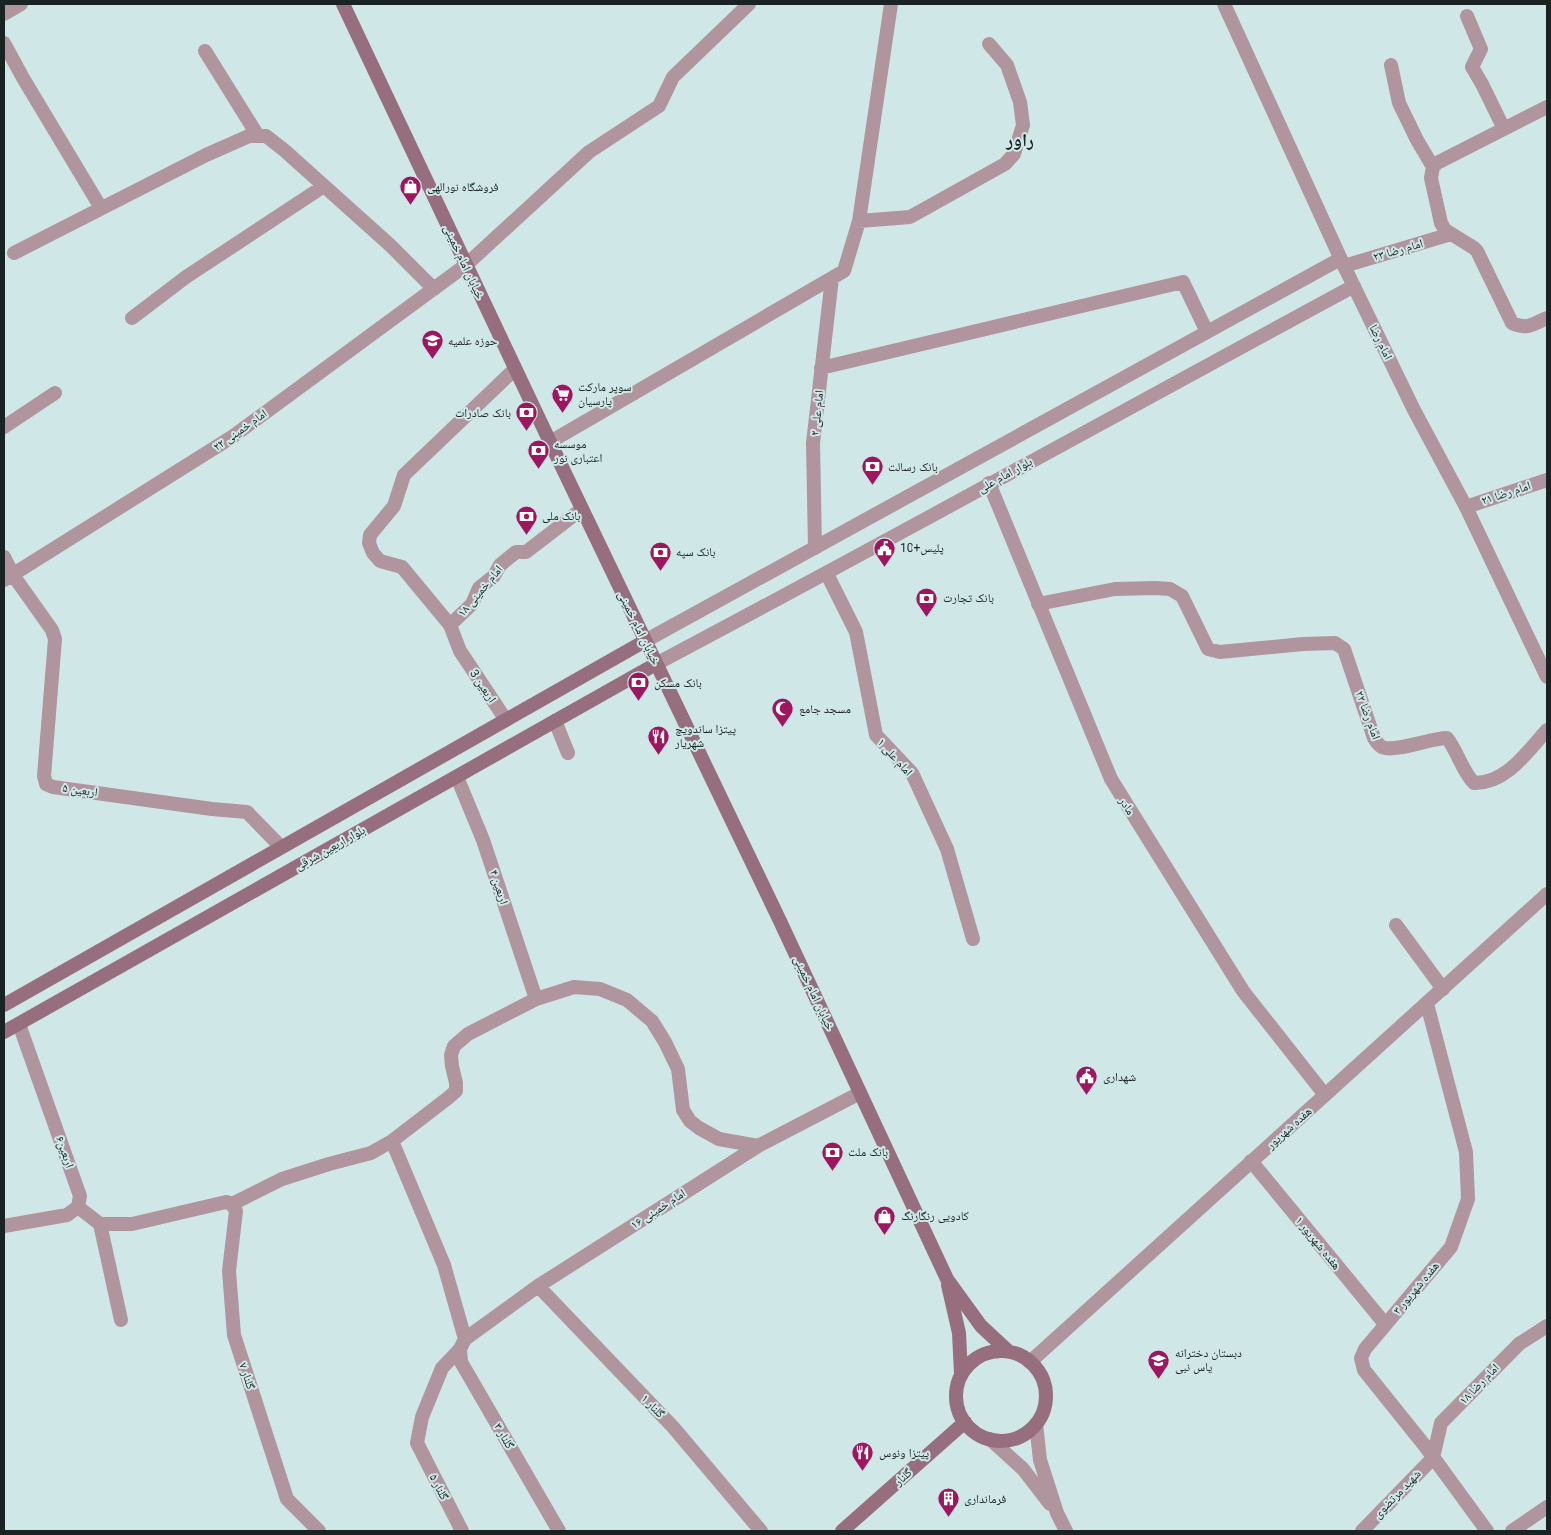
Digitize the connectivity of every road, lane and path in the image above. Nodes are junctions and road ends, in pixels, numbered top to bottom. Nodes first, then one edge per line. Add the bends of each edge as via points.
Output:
1 (21, 4) edge
2 (343, 4) edge
3 (749, 4) edge
4 (891, 4) edge
5 (1224, 4) edge
6 (4, 14) edge
7 (1467, 16) dead end
8 (4, 43) edge
9 (990, 44) dead end
10 (205, 51) dead end
11 (1391, 65) dead end
12 (1547, 107) edge
13 (1504, 129) junction
14 (258, 136) junction
15 (1433, 168) junction
16 (324, 186) junction
17 (101, 208) junction
18 (859, 222) junction
19 (1451, 234) junction
20 (14, 253) dead end
21 (1342, 262) junction
22 (466, 265) junction
23 (832, 278) junction
24 (1354, 286) junction
25 (434, 289) junction
26 (132, 318) dead end
27 (1547, 318) edge
28 (1208, 332) junction
29 (821, 368) junction
30 (515, 369) junction
31 (55, 393) dead end
32 (4, 427) edge
33 (550, 442) junction
34 (1547, 480) edge
35 (989, 484) junction
36 (1466, 507) junction
37 (582, 509) junction
38 (815, 548) junction
39 (4, 557) edge
40 (827, 574) junction
41 (8, 578) edge
42 (1038, 604) junction
43 (450, 625) junction
44 (645, 641) junction
45 (460, 651) joint
46 (656, 664) junction
47 (1547, 677) edge
48 (506, 720) junction
49 (555, 721) junction
50 (1547, 730) edge
51 (568, 753) dead end
52 (457, 777) junction
53 (281, 848) junction
54 (1547, 894) edge
55 (1396, 925) dead end
56 (973, 939) dead end
57 (1443, 989) junction
58 (536, 999) junction
59 (1427, 1004) junction
60 (4, 1005) edge
61 (19, 1024) junction
62 (4, 1032) edge
63 (860, 1093) junction
64 (1325, 1095) junction
65 (392, 1141) junction
66 (758, 1146) junction
67 (1251, 1162) junction
68 (232, 1204) junction
69 (78, 1207) junction
70 (100, 1224) junction
71 (4, 1226) edge
72 (947, 1279) junction
73 (538, 1286) junction
74 (121, 1320) dead end
75 (1385, 1324) junction
76 (1547, 1326) edge
77 (463, 1344) junction
78 (1008, 1351) junction
79 (1030, 1362) junction
80 (961, 1374) junction
81 (965, 1422) junction
82 (1036, 1424) junction
83 (990, 1439) junction
84 (417, 1443) joint
85 (1432, 1458) junction
86 (1547, 1507) edge
87 (1057, 1513) junction
88 (319, 1531) edge
89 (462, 1531) edge
90 (558, 1531) edge
91 (762, 1531) edge
92 (842, 1531) edge
93 (1066, 1531) edge
94 (1362, 1531) edge
95 (1486, 1531) edge
96 (1512, 1531) edge

1 - 6 street
2 - 22 main road, خیابان امام خمینی
3 - 22 street, امام خمینی ۲۲ via 673,77 659,106 590,152
4 - 18 street
5 - 21 street, امام رضا
7 - 13 street via 1481,49 1472,67
8 - 17 street
9 - 18 street via 1007,65 1020,102 1022,125 1014,154 1005,164 910,217
10 - 14 street
11 - 15 street via 1399,103
12 - 13 street
13 - 15 street via 1436,163
14 - 16 street via 266,136
14 - 17 street via 249,136 206,155
15 - 19 street via 1431,178 1441,223
16 - 25 street
16 - 26 street via 186,277
17 - 20 street
18 - 23 street via 844,271
19 - 21 street, امام رضا ۲۳
19 - 27 street via 1477,251 1512,323 1530,326
21 - 24 street, امام رضا
21 - 28 street
22 - 25 street, امام خمینی ۲۲
22 - 30 main road, خیابان امام خمینی
23 - 29 street, امام علی ۲
23 - 33 street
24 - 35 street, بلوار امام علی
24 - 36 street, امام رضا via 1414,410
25 - 41 street, امام خمینی ۲۲ via 232,437
28 - 29 street via 1183,282
28 - 38 street
29 - 38 street, امام علی ۲ via 814,443
30 - 33 main road, خیابان امام خمینی
30 - 43 street via 404,475 394,506 370,534 369,543 380,561 402,567
31 - 32 street
33 - 37 main road, خیابان امام خمینی
34 - 36 street, امام رضا ۲۱
35 - 40 street, بلوار امام علی
35 - 42 street, مادر
36 - 47 street, امام رضا
37 - 43 street, امام خمینی ۱۸ via 526,552 516,552 500,566 494,576 479,588 472,604
37 - 44 main road, خیابان امام خمینی
38 - 44 street
39 - 41 street, اربعین ۵
40 - 46 street, بلوار امام علی
40 - 56 street, امام علی ۱ via 856,632 876,735 912,773 947,849
41 - 53 street, اربعین ۵ via 52,630 55,640 46,784 247,812
42 - 50 street, امام رضا ۲۲ via 1115,589 1156,588 1182,596 1208,649 1220,652 1335,643 1344,649 1378,743 1382,747 1396,748 1447,738 1474,783 1496,778 1510,770
42 - 64 street, مادر via 1111,779 1243,991
43 - 45 street, امام خمینی ۱۸
44 - 46 main road, خیابان امام خمینی
44 - 48 main road, بلوار اربعین شرقی
45 - 48 street, اربعین 3
46 - 49 main road, بلوار اربعین شرقی
46 - 63 main road, خیابان امام خمینی
48 - 53 main road, بلوار اربعین شرقی
49 - 51 street
49 - 52 main road, بلوار اربعین شرقی
52 - 58 street, اربعین ۴ via 483,840
52 - 61 main road, بلوار اربعین شرقی
53 - 60 main road, بلوار اربعین شرقی
54 - 57 street, هفده شهریور
55 - 57 street
57 - 59 street, هفده شهریور
58 - 65 street via 468,1034 454,1046 452,1060 456,1090
58 - 66 street via 574,988 600,988 627,1000 652,1021 665,1042 678,1069 683,1110 690,1121 720,1139
59 - 64 street, هفده شهریور
59 - 75 street, هفده شهریور ۳ via 1466,1152 1468,1199 1451,1247
61 - 62 main road, بلوار اربعین شرقی
61 - 69 street, اربعین۶ via 80,1196
63 - 66 street, امام خمینی ۱۶
63 - 72 main road, خیابان امام خمینی
64 - 67 street, هفده شهریور
65 - 68 street via 371,1152 282,1179
65 - 77 street, گلنار ۳ via 444,1264
66 - 73 street, امام خمینی ۱۶
67 - 75 street, هفده شهریور ۱
67 - 79 street, هفده شهریور
68 - 70 street via 226,1202 132,1224
68 - 88 street, گلنار ۷ via 236,1211 228,1270 234,1335 287,1499
69 - 70 street
69 - 71 street via 67,1215
70 - 74 street
72 - 78 main road via 981,1326
72 - 80 main road via 959,1333
73 - 77 street, امام خمینی ۱۶
73 - 91 street, گلنار ۱ via 673,1427
75 - 85 street, هفده شهریور ۳ via 1365,1349 1361,1358 1364,1370
76 - 85 street, امام رضا ۱۸ via 1518,1344 1442,1423
77 - 84 street, امام خمینی ۱۶ via 442,1368 422,1417
77 - 90 street, گلنار ۳ via 462,1362
78 - 79 main road
78 - 80 main road via 980,1356
79 - 82 main road via 1046,1388 1045,1407
80 - 81 main road via 955,1393
81 - 83 main road via 984,1438
81 - 92 main road, گلنار
82 - 83 main road via 1022,1436 1003,1441
82 - 87 street via 1040,1460
83 - 87 street via 1023,1469
84 - 89 street, گلنار ۵
85 - 94 street, شهید مرتضوی
85 - 95 street, هفده شهریور ۳
86 - 96 street
87 - 93 street

